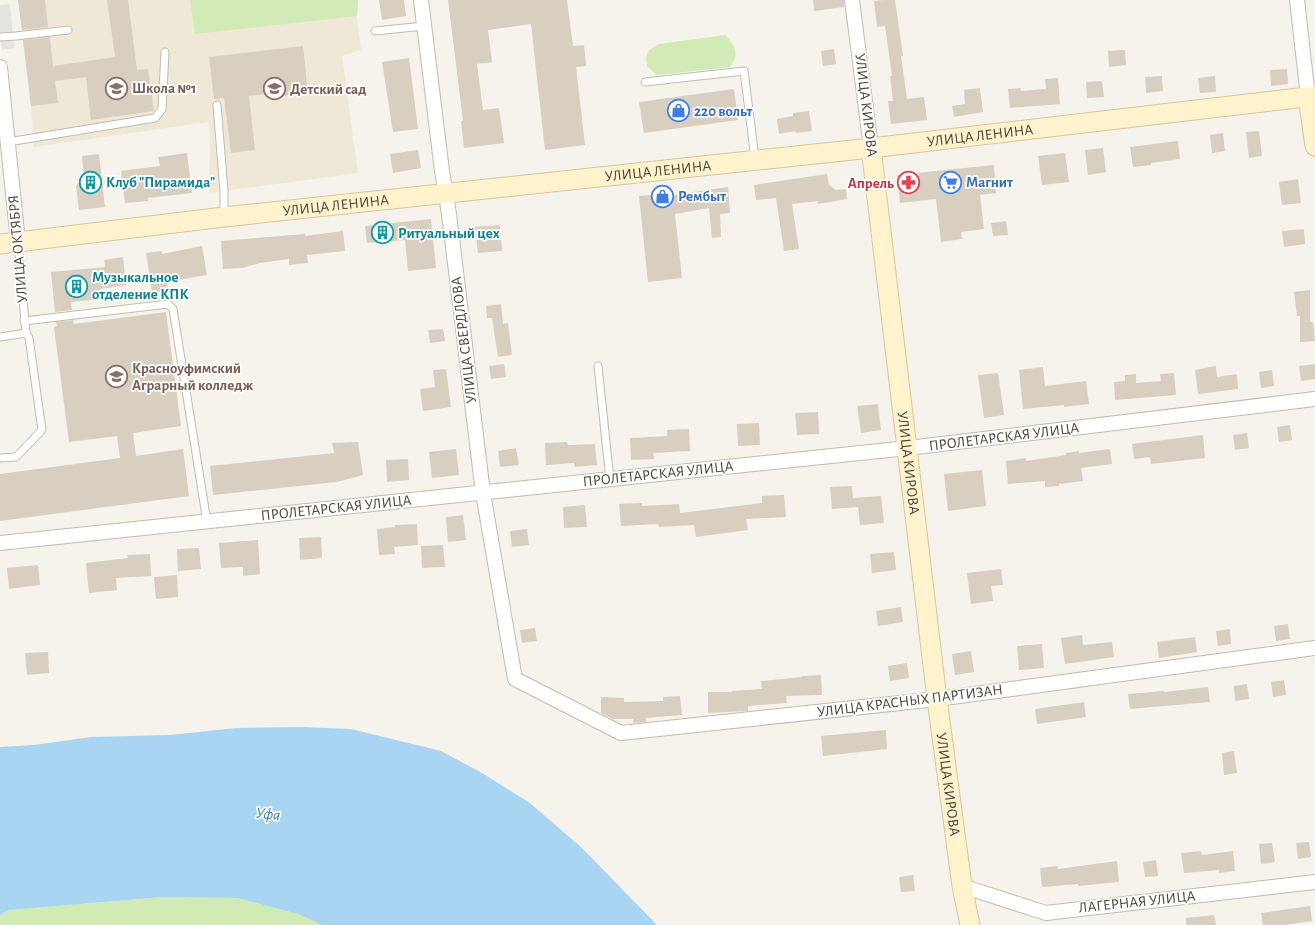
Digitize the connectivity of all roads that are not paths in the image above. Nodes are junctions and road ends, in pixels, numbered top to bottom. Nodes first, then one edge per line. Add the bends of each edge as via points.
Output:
1 (421, 0) edge
2 (852, 0) edge
3 (1297, 0) edge
4 (424, 26) junction
5 (68, 30) dead end
6 (375, 31) dead end
7 (0, 36) edge
8 (165, 52) dead end
9 (0, 67) edge
10 (645, 82) dead end
11 (1312, 97) edge
12 (217, 105) dead end
13 (3, 120) edge
14 (8, 142) junction
15 (1315, 146) edge
16 (871, 148) junction
17 (755, 160) junction
18 (446, 192) junction
19 (224, 216) junction
20 (9, 243) edge
21 (24, 321) junction
22 (26, 334) junction
23 (0, 337) edge
24 (598, 366) dead end
25 (1315, 399) edge
26 (908, 448) junction
27 (0, 458) edge
28 (610, 480) junction
29 (483, 493) junction
30 (208, 522) junction
31 (0, 544) edge
32 (1315, 648) edge
33 (515, 679) joint
34 (937, 699) junction
35 (1315, 882) edge
36 (962, 886) junction
37 (970, 925) edge

1 - 4 street, УЛИЦА СВЕРДЛОВА
2 - 16 street, УЛИЦА КИРОВА
3 - 11 street
4 - 6 lane
4 - 18 street, УЛИЦА СВЕРДЛОВА
5 - 7 lane
8 - 14 lane via 162,109 155,118
9 - 13 street, УЛИЦА ОКТЯБРЯ
10 - 17 lane via 744,71
11 - 15 main road
11 - 16 main road, УЛИЦА ЛЕНИНА
12 - 19 lane
13 - 14 street, УЛИЦА ОКТЯБРЯ
14 - 20 street, УЛИЦА ОКТЯБРЯ
16 - 17 main road, УЛИЦА ЛЕНИНА
16 - 26 main road, УЛИЦА КИРОВА
17 - 18 main road, УЛИЦА ЛЕНИНА
18 - 19 main road, УЛИЦА ЛЕНИНА
18 - 29 street, УЛИЦА СВЕРДЛОВА
19 - 20 main road, УЛИЦА ЛЕНИНА
20 - 21 lane, УЛИЦА ОКТЯБРЯ
21 - 22 lane, УЛИЦА ОКТЯБРЯ
21 - 30 lane via 168,304 173,309
22 - 23 lane
22 - 27 lane, УЛИЦА ОКТЯБРЯ via 29,338 42,430 16,457
24 - 28 lane
25 - 26 street, ПРОЛЕТАРСКАЯ УЛИЦА
26 - 28 street, ПРОЛЕТАРСКАЯ УЛИЦА
26 - 34 main road, УЛИЦА КИРОВА
28 - 29 street, ПРОЛЕТАРСКАЯ УЛИЦА
29 - 30 street, ПРОЛЕТАРСКАЯ УЛИЦА
29 - 33 street, УЛИЦА СВЕРДЛОВА
30 - 31 street, ПРОЛЕТАРСКАЯ УЛИЦА
32 - 34 street, УЛИЦА КРАСНЫХ ПАРТИЗАН
33 - 34 street, УЛИЦА КРАСНЫХ ПАРТИЗАН via 621,732
34 - 36 main road, УЛИЦА КИРОВА
35 - 36 street, ЛАГЕРНАЯ УЛИЦА via 1046,913
36 - 37 main road, УЛИЦА КИРОВА

